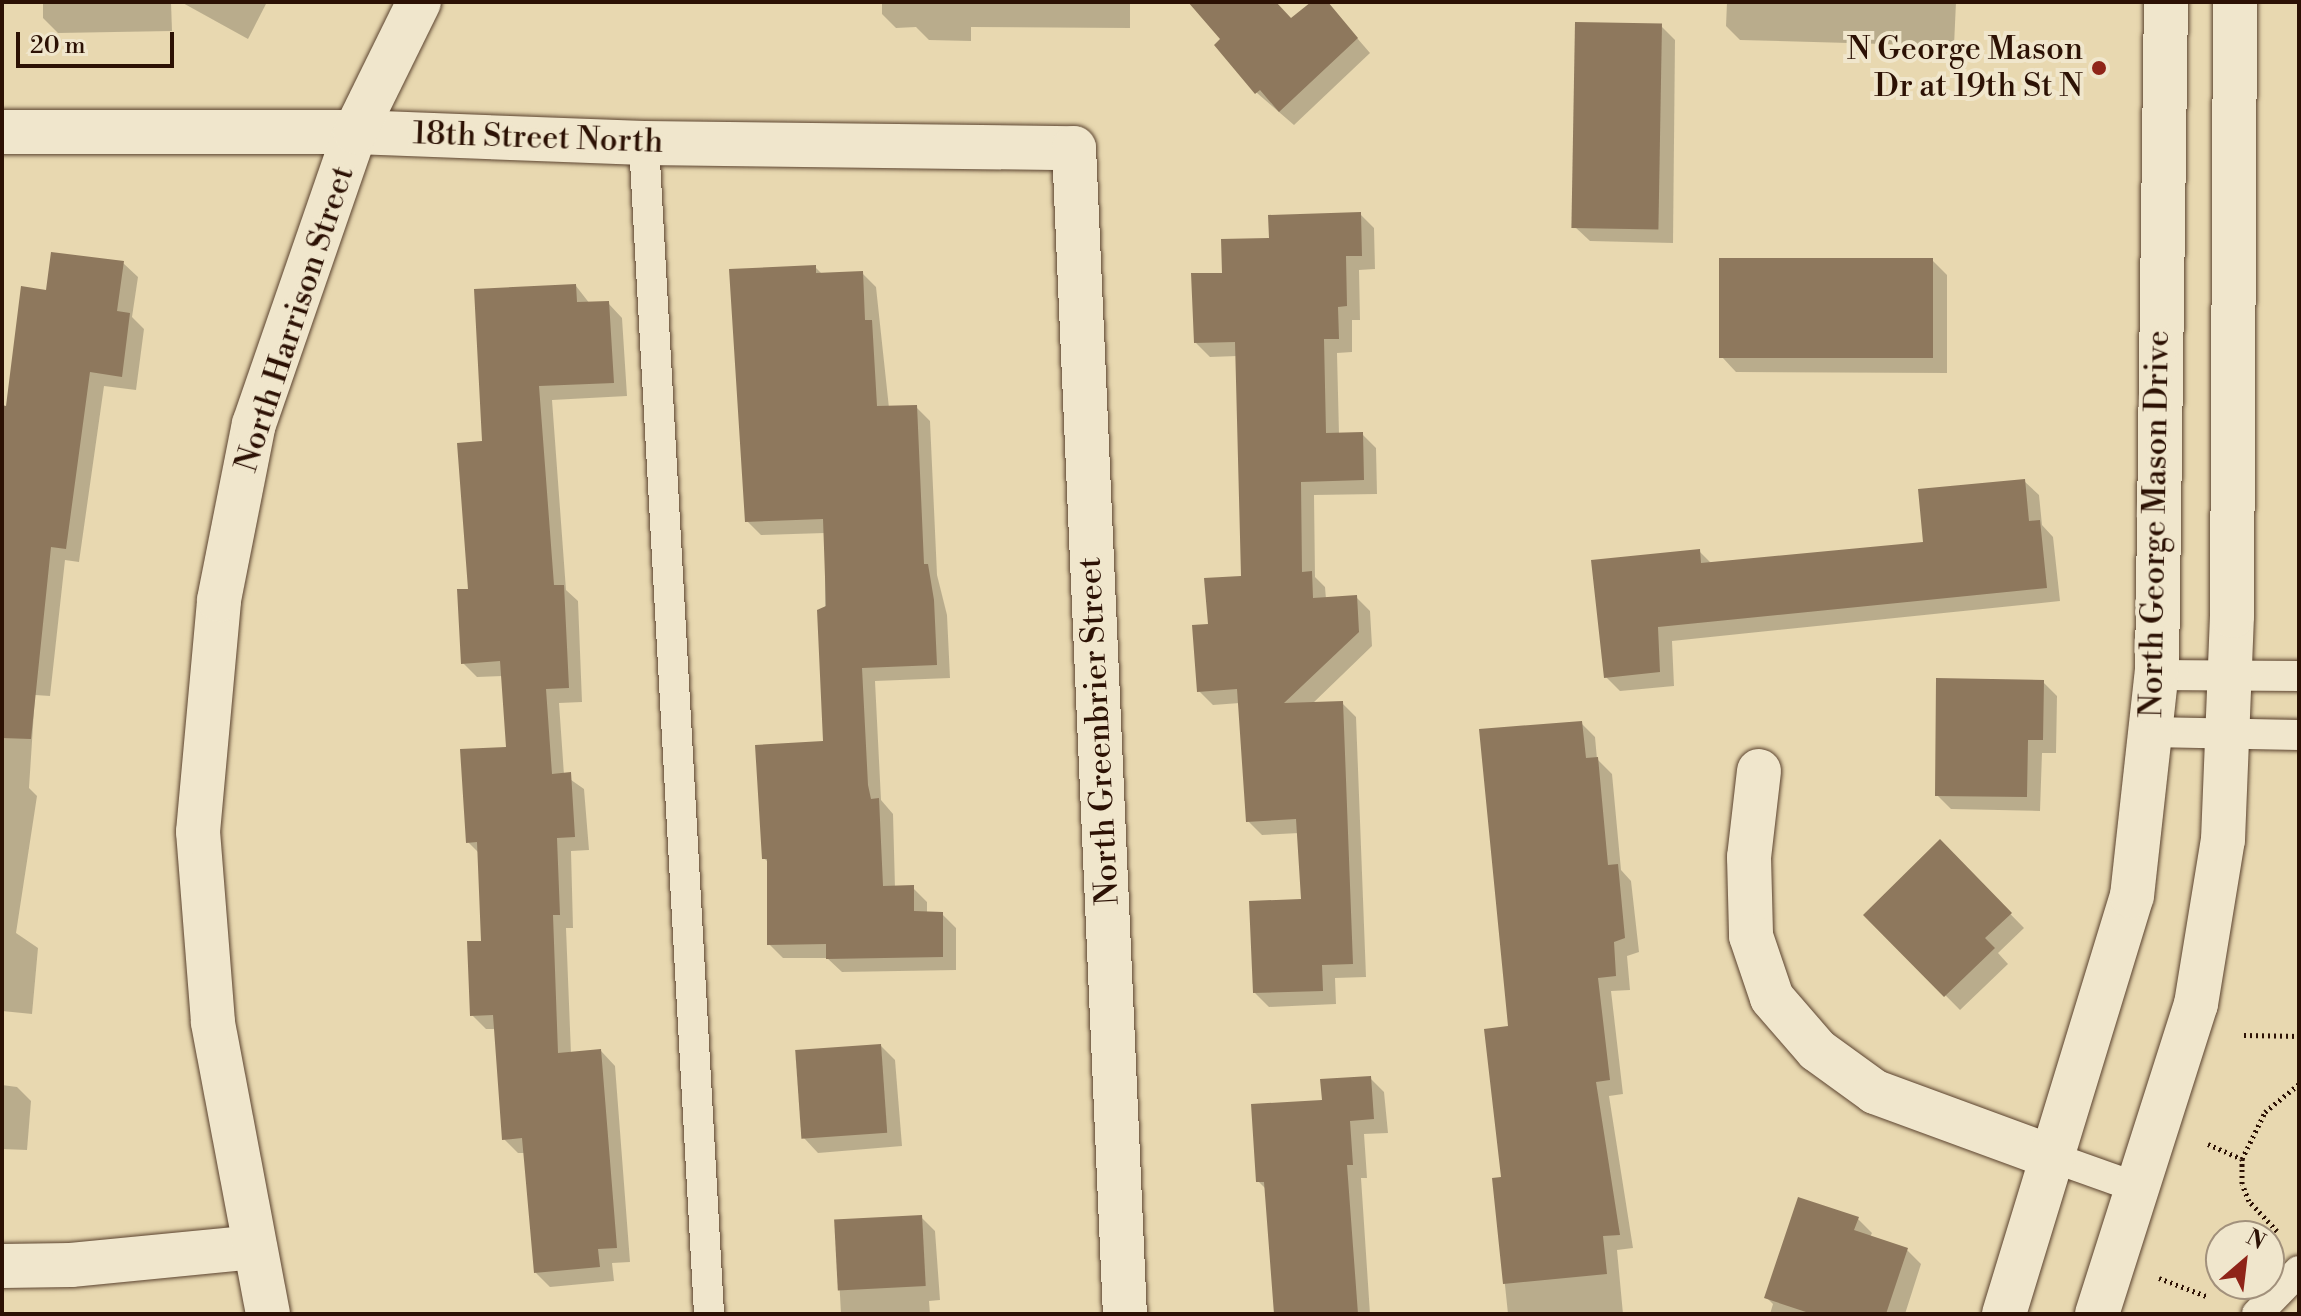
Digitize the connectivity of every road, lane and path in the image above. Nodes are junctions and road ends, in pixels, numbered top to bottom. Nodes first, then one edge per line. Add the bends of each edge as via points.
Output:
1 (419, 2) edge
2 (2166, 2) edge
3 (2235, 2) edge
4 (2, 132) edge
5 (355, 132) junction
6 (644, 143) junction
7 (1074, 148) joint
8 (2156, 675) junction
9 (2227, 676) junction
10 (2299, 676) edge
11 (2150, 732) junction
12 (2226, 734) junction
13 (2299, 735) edge
14 (1759, 771) dead end
15 (2244, 1035) dead end
16 (2299, 1036) edge
17 (2299, 1084) edge
18 (2208, 1144) dead end
19 (2054, 1158) junction
20 (2242, 1159) junction
21 (2141, 1189) junction
22 (2267, 1220) edge
23 (254, 1247) junction
24 (2, 1266) edge
25 (2299, 1271) edge
26 (2158, 1278) dead end
27 (2205, 1296) edge
28 (268, 1314) edge
29 (709, 1314) edge
30 (1125, 1314) edge
31 (2004, 1314) edge
32 (2097, 1314) edge
33 (2257, 1314) edge

1 - 5 street, North Harrison Street
2 - 8 street, North George Mason Drive
3 - 9 street via 2232,616
4 - 5 street, 18th Street North
5 - 6 street, 18th Street North
5 - 23 street, North Harrison Street via 254,424 219,600 198,832 213,1022
6 - 7 street, 18th Street North
6 - 29 lane
7 - 30 street, North Greenbrier Street
8 - 9 lane
8 - 11 street, North George Mason Drive
9 - 10 lane
9 - 12 street
11 - 12 lane
11 - 19 street, North George Mason Drive via 2132,896
12 - 13 lane
12 - 21 street via 2223,840 2196,1004
14 - 19 street via 1749,857 1751,936 1772,998 1817,1050 1875,1092
15 - 16 path
17 - 20 path via 2265,1112
18 - 20 path
19 - 21 lane
19 - 31 street, North George Mason Drive
20 - 22 path via 2242,1184
21 - 32 street
23 - 24 street via 71,1265
23 - 28 street, North Harrison Street
25 - 33 lane
26 - 27 path

